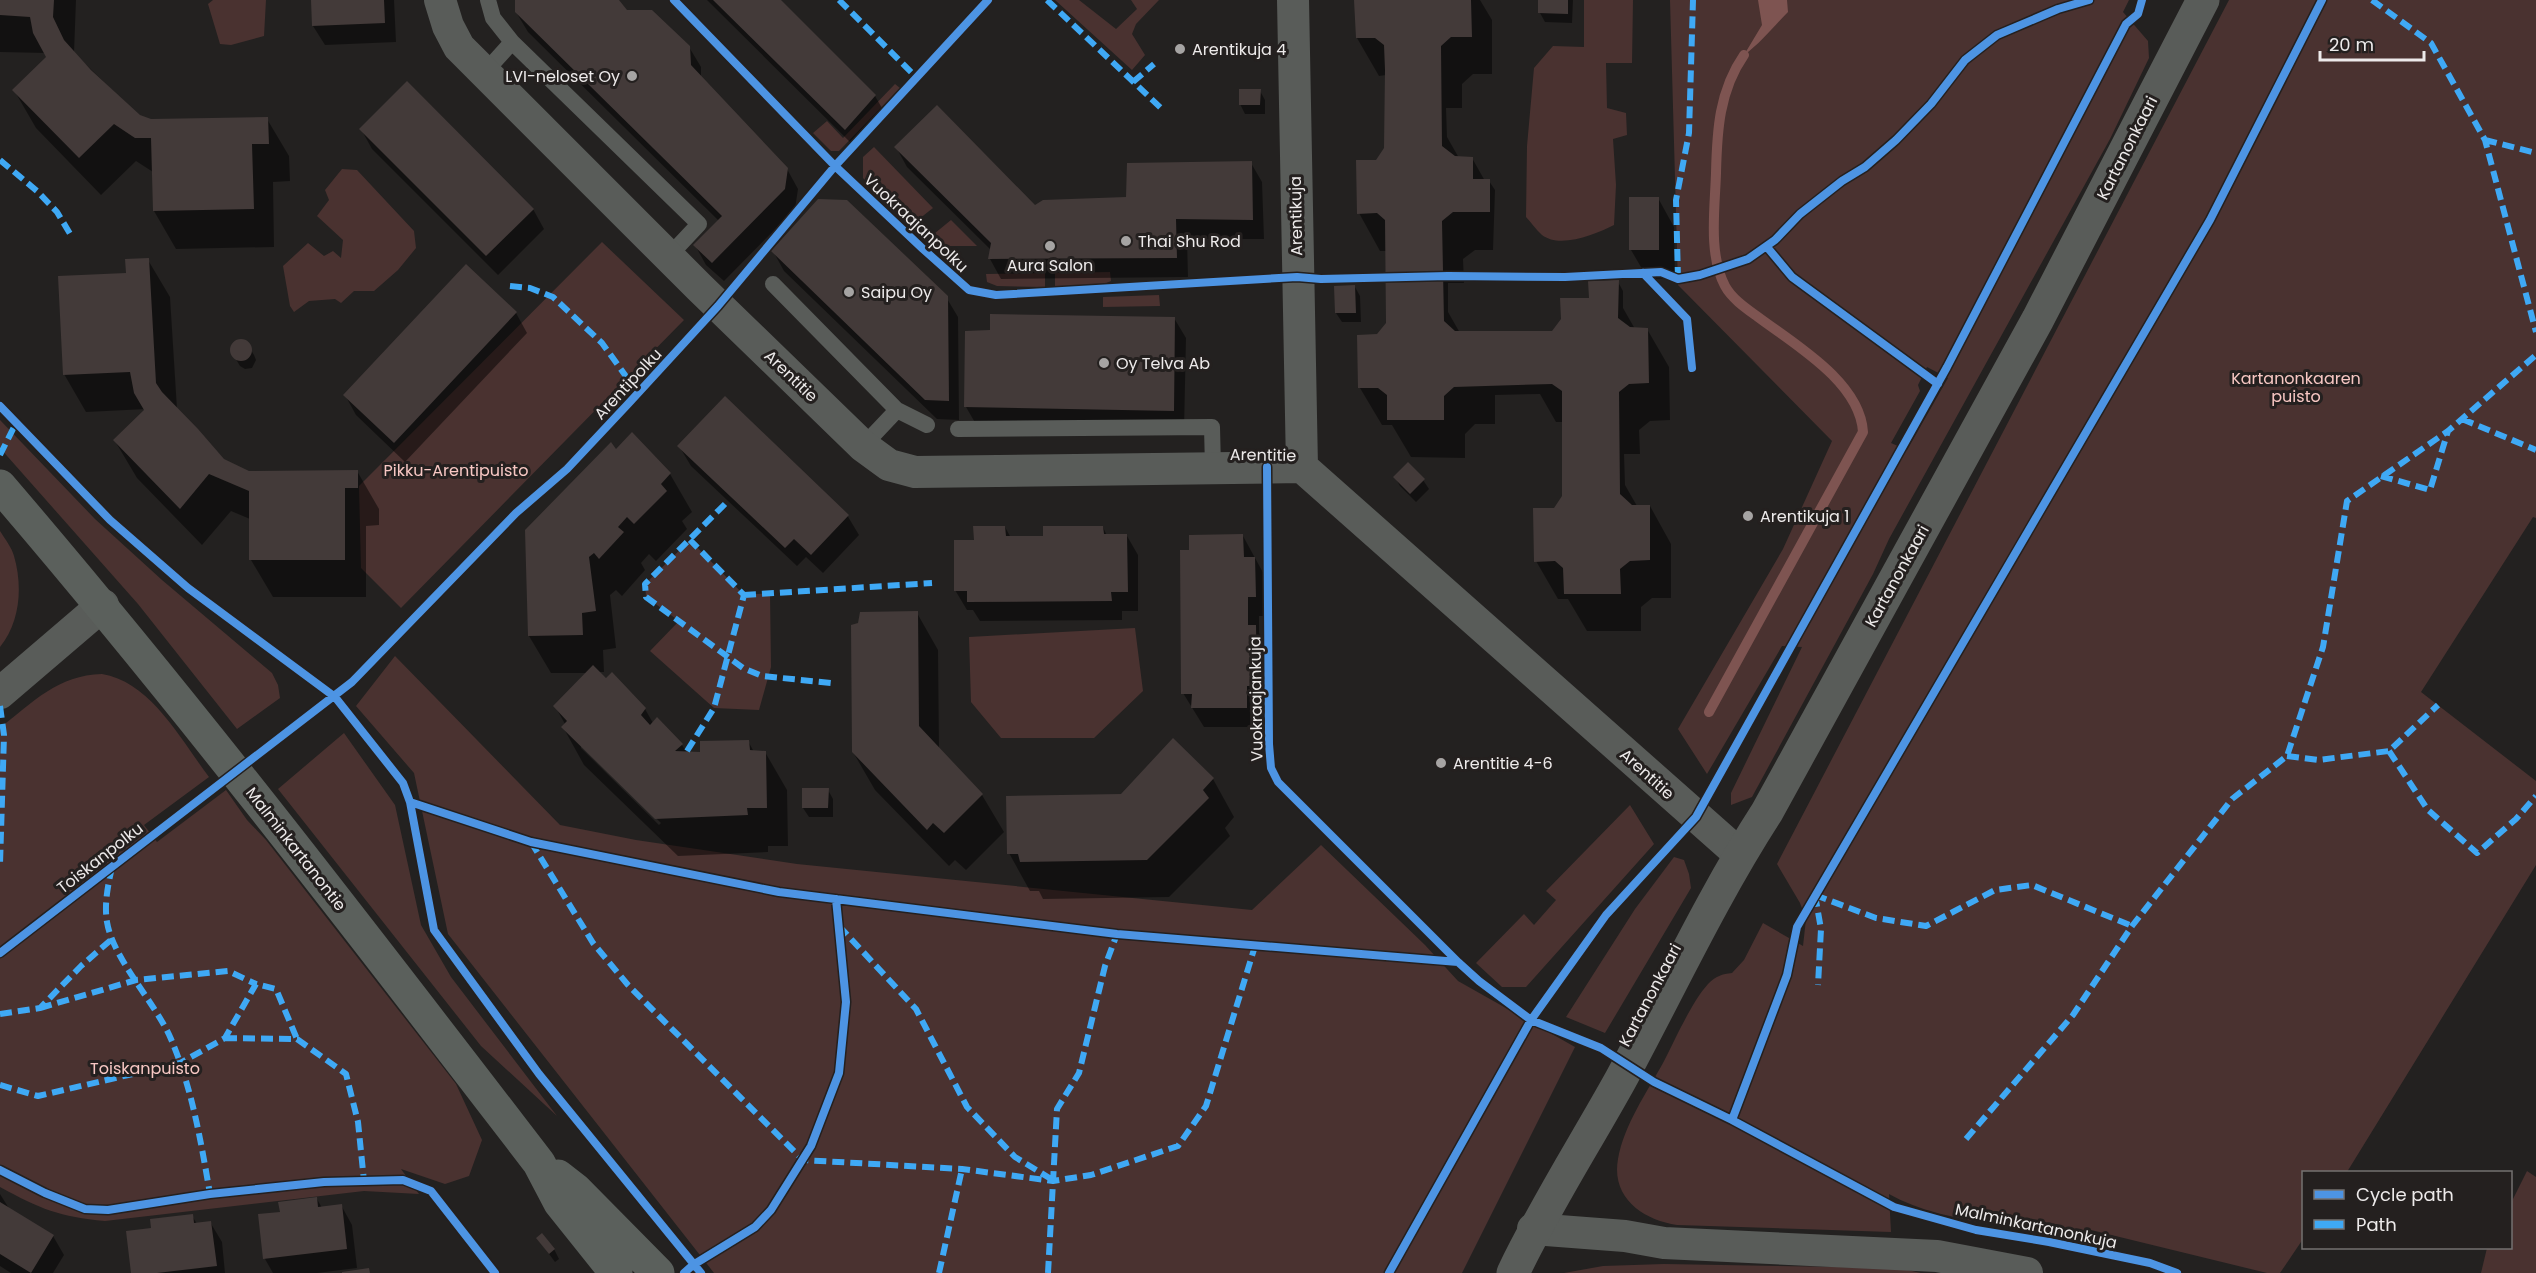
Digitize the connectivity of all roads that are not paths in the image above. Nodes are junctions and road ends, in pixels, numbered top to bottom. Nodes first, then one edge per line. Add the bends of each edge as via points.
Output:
1 (440, 0) edge
2 (488, 0) edge
3 (1293, 0) edge
4 (2203, 0) edge
5 (512, 42) junction
6 (485, 72) junction
7 (669, 256) junction
8 (773, 284) dead end
9 (897, 410) junction
10 (927, 424) dead end
11 (958, 429) dead end
12 (863, 446) junction
13 (1302, 467) junction
14 (1213, 468) junction
15 (0, 486) edge
16 (103, 605) junction
17 (0, 693) edge
18 (1739, 854) junction
19 (539, 1163) junction
20 (1533, 1229) junction
21 (616, 1273) edge
22 (658, 1273) edge
23 (1513, 1273) edge
24 (2027, 1273) edge

1 - 6 street, Arentitie via 459,47
2 - 5 lane via 493,18
3 - 13 street, Arentikuja
4 - 18 street, Kartanonkaari via 2038,319 1772,802
5 - 6 lane
5 - 7 lane via 699,224
6 - 7 street, Arentitie
7 - 12 street, Arentitie
8 - 9 lane
9 - 10 lane
9 - 12 lane
11 - 14 lane via 1212,428
12 - 14 street, Arentitie via 889,465 915,472
13 - 14 street, Arentitie
13 - 18 street, Arentitie
15 - 16 main road, Malminkartanontie
16 - 17 street
16 - 19 main road, Malminkartanontie
18 - 20 street, Kartanonkaari via 1620,1080
19 - 21 main road, Malminkartanontie via 560,1203
19 - 22 main road, Malminkartanontie via 576,1190
20 - 23 street, Kartanonkaari
20 - 24 street via 1899,1261 1937,1256

